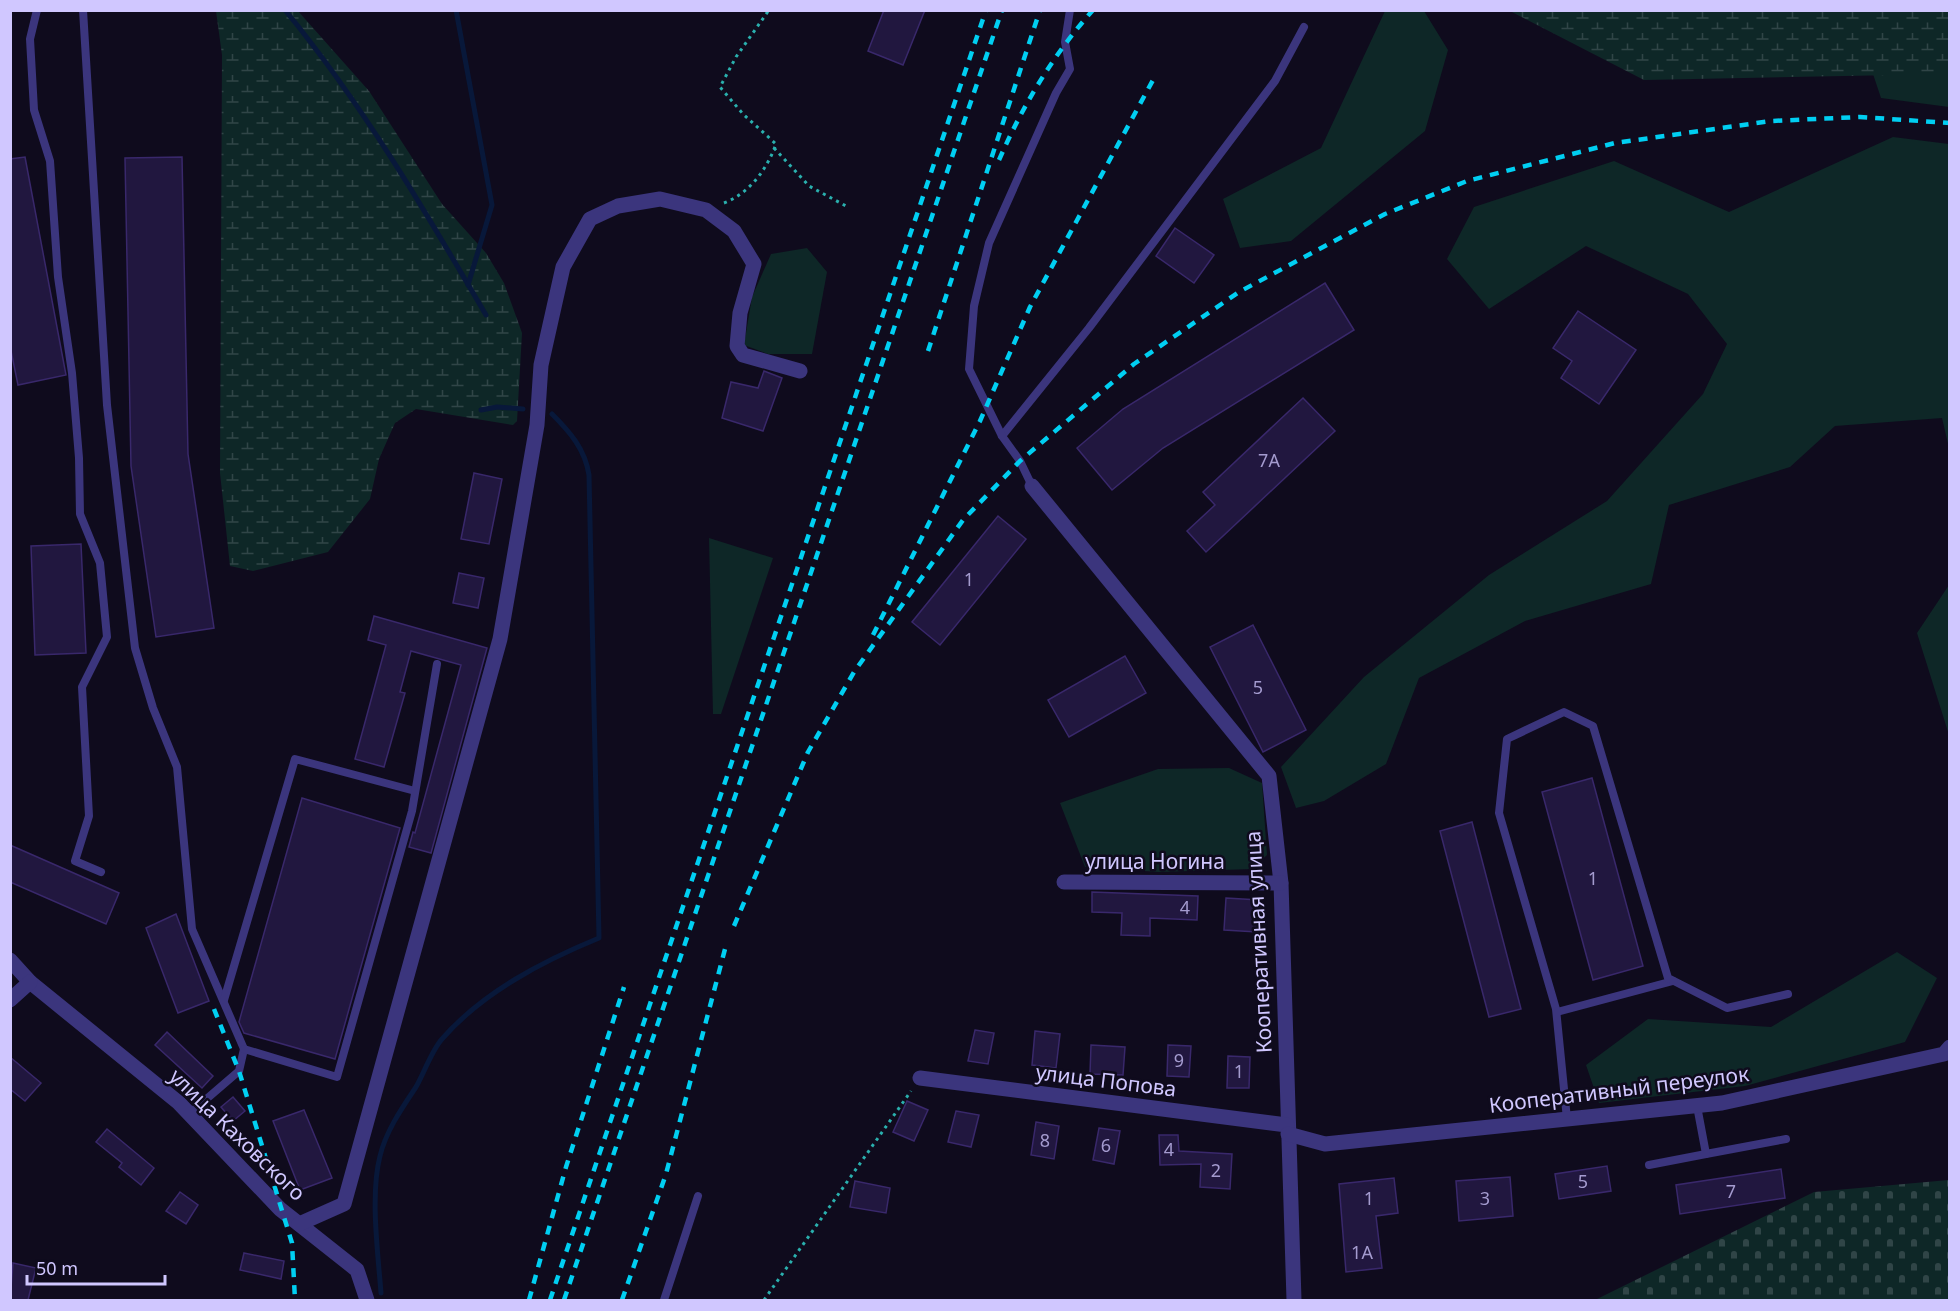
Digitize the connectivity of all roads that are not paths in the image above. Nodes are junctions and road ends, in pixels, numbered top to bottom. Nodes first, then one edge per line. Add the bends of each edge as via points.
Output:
1 (37, 10) edge
2 (83, 10) edge
3 (1070, 10) edge
4 (1304, 27) dead end
5 (800, 371) dead end
6 (1002, 436) junction
7 (1032, 486) joint
8 (437, 664) dead end
9 (415, 791) junction
10 (100, 872) dead end
11 (1064, 882) dead end
12 (1281, 883) junction
13 (10, 960) edge
14 (1674, 981) junction
15 (30, 982) junction
16 (1788, 994) dead end
17 (10, 1000) edge
18 (224, 1000) junction
19 (1557, 1012) junction
20 (243, 1049) junction
21 (1948, 1052) edge
22 (920, 1078) road end
23 (1697, 1106) junction
24 (189, 1114) junction
25 (1567, 1119) junction
26 (1288, 1130) junction
27 (1786, 1139) dead end
28 (1706, 1154) junction
29 (1649, 1165) dead end
30 (698, 1196) dead end
31 (300, 1224) junction
32 (367, 1300) edge
33 (664, 1300) edge
34 (1294, 1300) edge

1 - 10 lane via 30,39 34,110 50,161 58,277 72,373 80,514 100,562 107,637 82,687 89,816 75,861
2 - 18 lane via 107,405 135,648 153,708 177,766 192,929
3 - 6 lane via 1065,42 1070,69 989,243 974,306 969,369
4 - 6 lane via 1275,81 1089,328
5 - 31 street via 743,355 737,346 740,313 754,264 734,231 706,210 660,199 618,206 590,219 563,267 541,365 537,425 494,661 344,1204
6 - 7 lane
7 - 12 street, Кооперативная улица via 1269,776
8 - 9 lane
9 - 18 lane via 295,759
9 - 20 lane via 337,1077
11 - 12 street, улица Ногина
12 - 26 street, Кооперативная улица
13 - 15 street, улица Каховского
14 - 16 lane via 1727,1008
14 - 19 lane
14 - 19 lane via 1668,978 1593,726 1564,712 1508,739 1499,813
15 - 17 street
15 - 24 street, улица Каховского
18 - 20 lane
19 - 25 lane
20 - 24 lane via 239,1071
21 - 23 street, Кооперативный переулок
22 - 26 street, улица Попова
23 - 25 street, Кооперативный переулок
23 - 28 lane
24 - 31 street, улица Каховского via 280,1209
25 - 26 street, Кооперативный переулок via 1325,1144
26 - 34 street, Кооперативная улица
27 - 28 lane
28 - 29 lane
30 - 33 lane
31 - 32 street, улица Каховского via 357,1270

